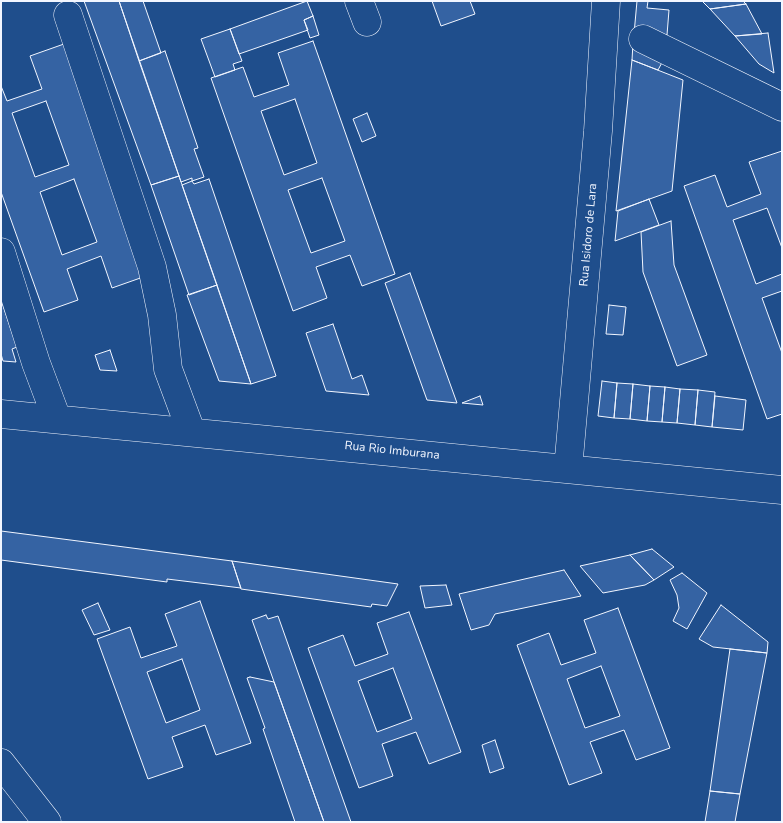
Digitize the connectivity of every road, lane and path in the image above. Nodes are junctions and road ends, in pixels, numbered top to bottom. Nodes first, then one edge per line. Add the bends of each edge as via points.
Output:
1 (606, 10) edge
2 (68, 15) dead end
3 (782, 107) edge
4 (1, 252) edge
5 (1, 414) edge
6 (57, 419) junction
7 (191, 432) junction
8 (568, 469) junction
9 (782, 490) edge
10 (1, 764) edge
11 (47, 822) edge

1 - 3 street via 638,37
1 - 8 street, Rua Isidoro de Lara
2 - 7 street via 152,267 168,369
4 - 6 street
5 - 6 street, Rua Rio Imburana
6 - 7 street, Rua Rio Imburana
7 - 8 street, Rua Rio Imburana
8 - 9 street, Rua Rio Imburana
10 - 11 street

